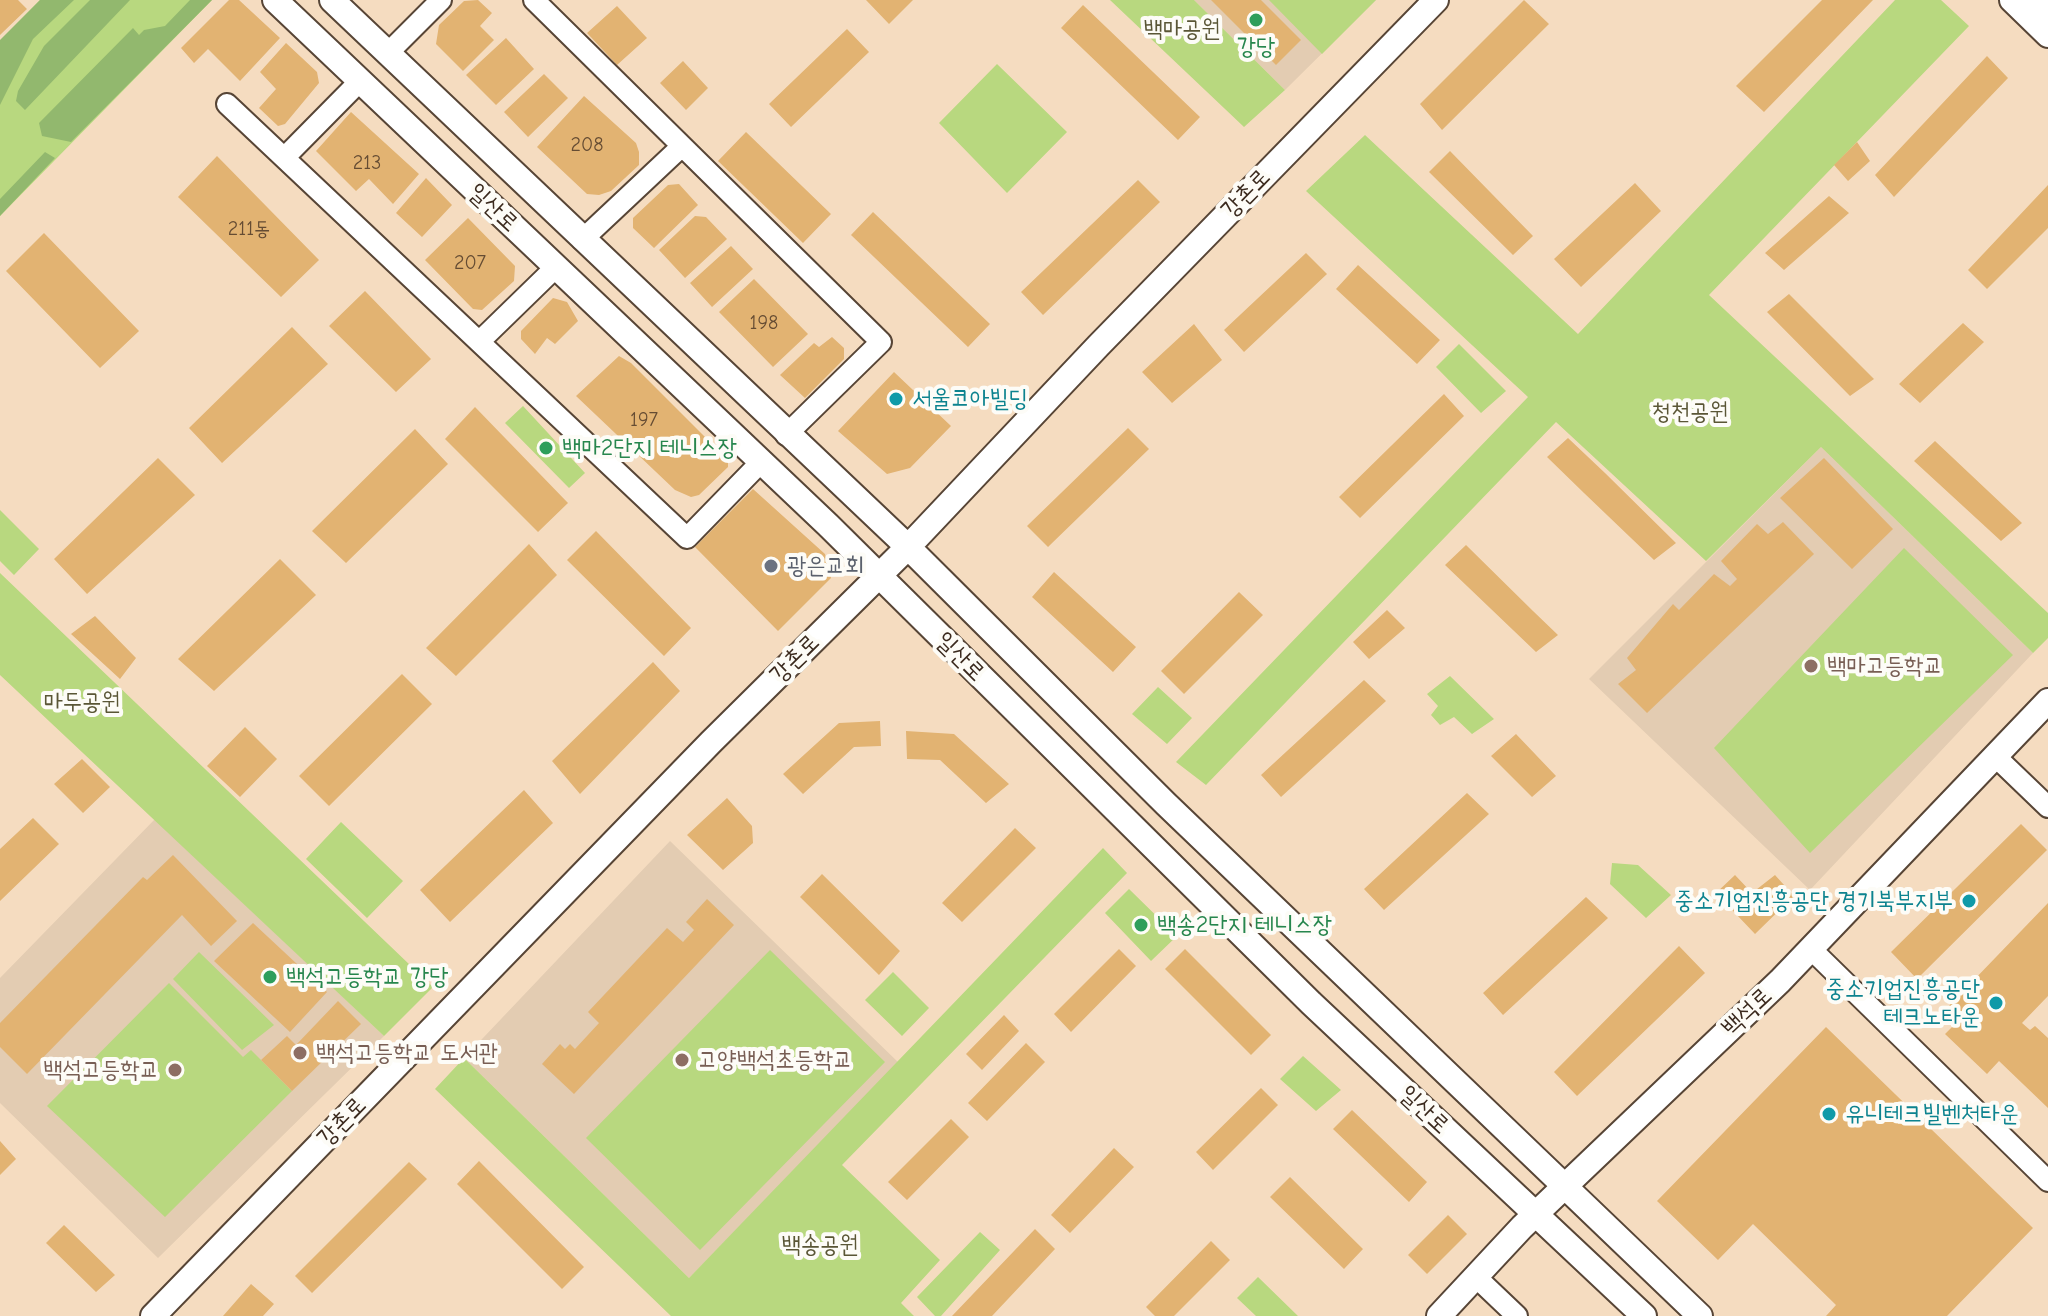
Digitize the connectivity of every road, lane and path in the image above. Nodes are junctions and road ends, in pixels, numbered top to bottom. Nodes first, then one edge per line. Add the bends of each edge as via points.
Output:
1 (275, 0) edge
2 (332, 0) edge
3 (441, 0) edge
4 (534, 0) edge
5 (1436, 0) edge
6 (2012, 0) edge
7 (2039, 0) edge
8 (2048, 9) edge
9 (2048, 35) edge
10 (387, 54) junction
11 (359, 82) junction
12 (227, 104) dead end
13 (681, 147) junction
14 (285, 157) junction
15 (582, 240) junction
16 (556, 267) junction
17 (481, 340) junction
18 (786, 435) junction
19 (761, 462) junction
20 (908, 547) junction
21 (879, 576) junction
22 (2048, 701) edge
23 (1995, 756) junction
24 (2048, 807) edge
25 (1810, 948) junction
26 (2048, 1181) edge
27 (1566, 1184) junction
28 (1536, 1215) junction
29 (1475, 1276) junction
30 (153, 1316) edge
31 (1439, 1316) edge
32 (1517, 1316) edge
33 (1644, 1316) edge
34 (1700, 1316) edge

1 - 11 main road, 일산로
2 - 10 main road, 일산로
3 - 10 street
4 - 13 street
5 - 20 main road, 강촌로
6 - 9 main road
7 - 8 main road
10 - 15 main road, 일산로
11 - 14 street
11 - 16 main road, 일산로
12 - 14 street
13 - 15 street
13 - 18 street via 881,342
14 - 17 street
15 - 18 main road, 일산로
16 - 17 street
16 - 19 main road, 일산로
17 - 19 street via 687,538
18 - 20 main road, 일산로
19 - 21 main road, 일산로
20 - 21 main road, 강촌로
20 - 27 main road, 일산로 via 1166,804
21 - 28 main road, 일산로 via 1311,1003
21 - 30 main road, 강촌로
22 - 23 main road, 백석로
23 - 24 street
23 - 25 main road, 백석로
25 - 26 street
25 - 27 main road, 백석로
27 - 28 main road, 백석로
27 - 34 main road, 일산로
28 - 29 main road, 백석로
28 - 33 main road, 일산로
29 - 31 main road, 백석로
29 - 32 street

